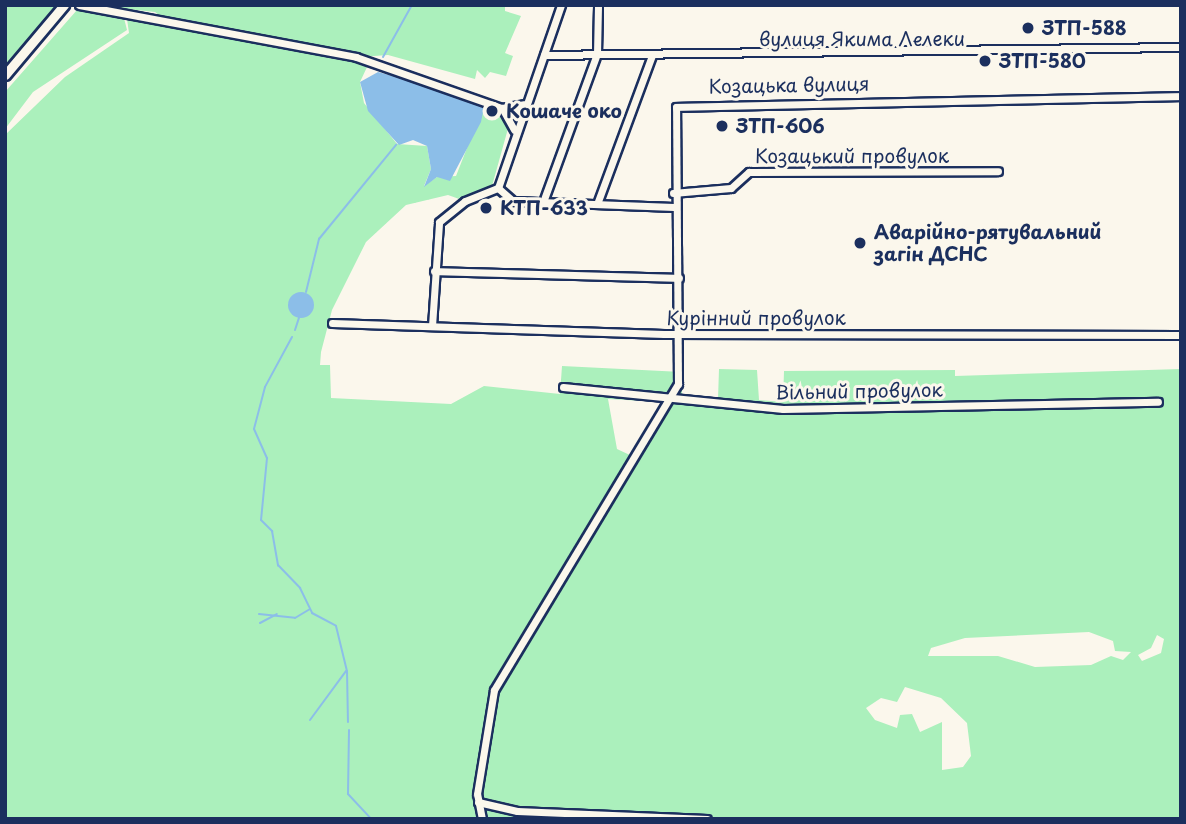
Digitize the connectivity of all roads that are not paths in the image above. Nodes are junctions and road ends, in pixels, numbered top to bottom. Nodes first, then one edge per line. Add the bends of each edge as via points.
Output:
1 (78, 5) edge
2 (561, 5) edge
3 (598, 5) edge
4 (63, 6) edge
5 (1181, 47) edge
6 (597, 54) junction
7 (544, 55) junction
8 (652, 55) junction
9 (5, 75) edge
10 (1181, 96) edge
11 (524, 104) junction
12 (502, 108) junction
13 (514, 130) junction
14 (998, 171) dead end
15 (498, 188) junction
16 (673, 193) junction
17 (543, 202) junction
18 (597, 204) junction
19 (674, 206) junction
20 (434, 271) junction
21 (679, 278) junction
22 (332, 323) dead end
23 (432, 326) junction
24 (680, 333) junction
25 (1181, 335) edge
26 (563, 387) dead end
27 (672, 395) junction
28 (1158, 402) dead end
29 (478, 802) junction
30 (482, 819) edge
31 (707, 819) edge

1 - 4 street
1 - 12 street via 356,57
2 - 7 street
3 - 6 street
4 - 9 main road
5 - 8 street, вулиця Якима Лелеки
6 - 7 street, вулиця Якима Лелеки
6 - 8 street, вулиця Якима Лелеки
6 - 17 street
7 - 11 street
8 - 18 street
10 - 16 street, Козацька вулиця via 681,102 675,112
11 - 12 street
11 - 13 street
12 - 13 street
13 - 15 street
14 - 16 street, Козацький провулок via 749,172 731,188
15 - 17 street via 513,201
15 - 20 street via 465,201 439,222
16 - 19 street, Козацька вулиця
17 - 18 street
18 - 19 street
19 - 21 street, Козацька вулиця
20 - 21 street
20 - 23 street
21 - 24 street, Козацька вулиця
22 - 23 street, Курінний провулок
23 - 24 street, Курінний провулок
24 - 25 street, Курінний провулок
24 - 27 street, Козацька вулиця via 678,384
26 - 27 street, Вільний провулок
27 - 28 street, Вільний провулок via 683,403 783,409
27 - 29 street via 494,690
29 - 30 street
29 - 31 street via 517,811

